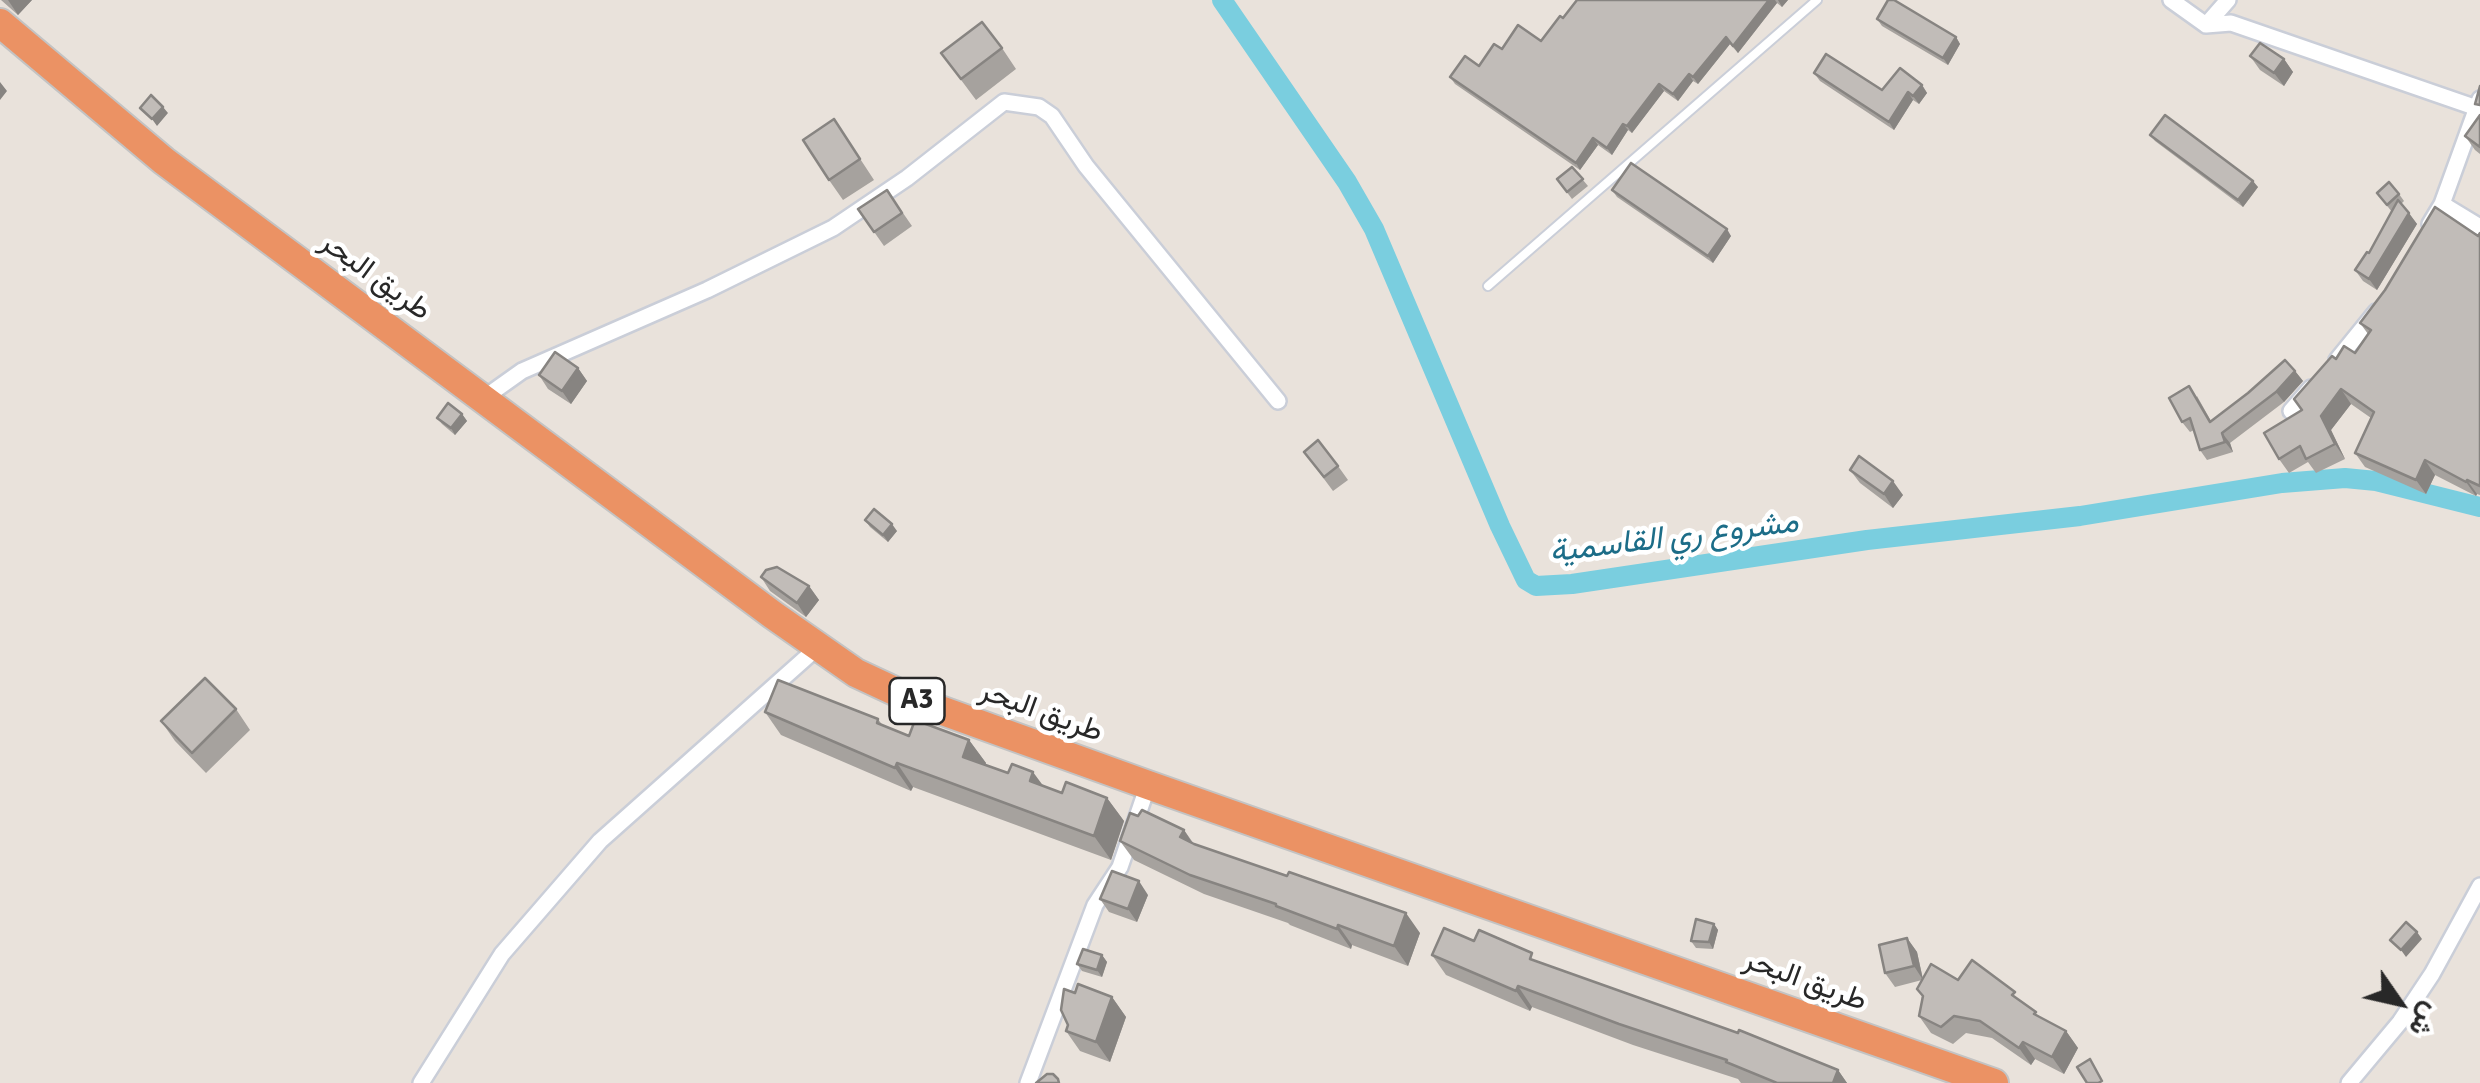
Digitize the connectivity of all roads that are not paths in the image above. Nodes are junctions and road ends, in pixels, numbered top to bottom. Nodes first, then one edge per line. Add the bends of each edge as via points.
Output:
1 (1817, 0) edge
2 (2171, 0) edge
3 (2228, 0) edge
4 (0, 23) edge
5 (2206, 26) junction
6 (2478, 104) edge
7 (2442, 204) junction
8 (2480, 228) edge
9 (2423, 236) edge
10 (1488, 286) dead end
11 (2386, 298) edge
12 (484, 398) junction
13 (1278, 401) dead end
14 (2291, 412) edge
15 (818, 647) junction
16 (1148, 785) junction
17 (2480, 886) edge
18 (422, 1083) edge
19 (1028, 1083) edge
20 (1994, 1083) edge
21 (2349, 1083) edge

1 - 10 lane
2 - 5 street
3 - 5 street
4 - 12 highway, طريق البحر / A3 via 164,161
5 - 6 street via 2230,23
6 - 7 street
7 - 8 street
7 - 9 street
11 - 14 street
12 - 13 street via 522,371 833,228 1004,102 1052,116
12 - 15 highway, طريق البحر / A3
15 - 16 highway, طريق البحر / A3 via 918,702
15 - 18 street via 600,842 502,954
16 - 19 street
16 - 20 highway, طريق البحر / A3
17 - 21 street via 2432,974

